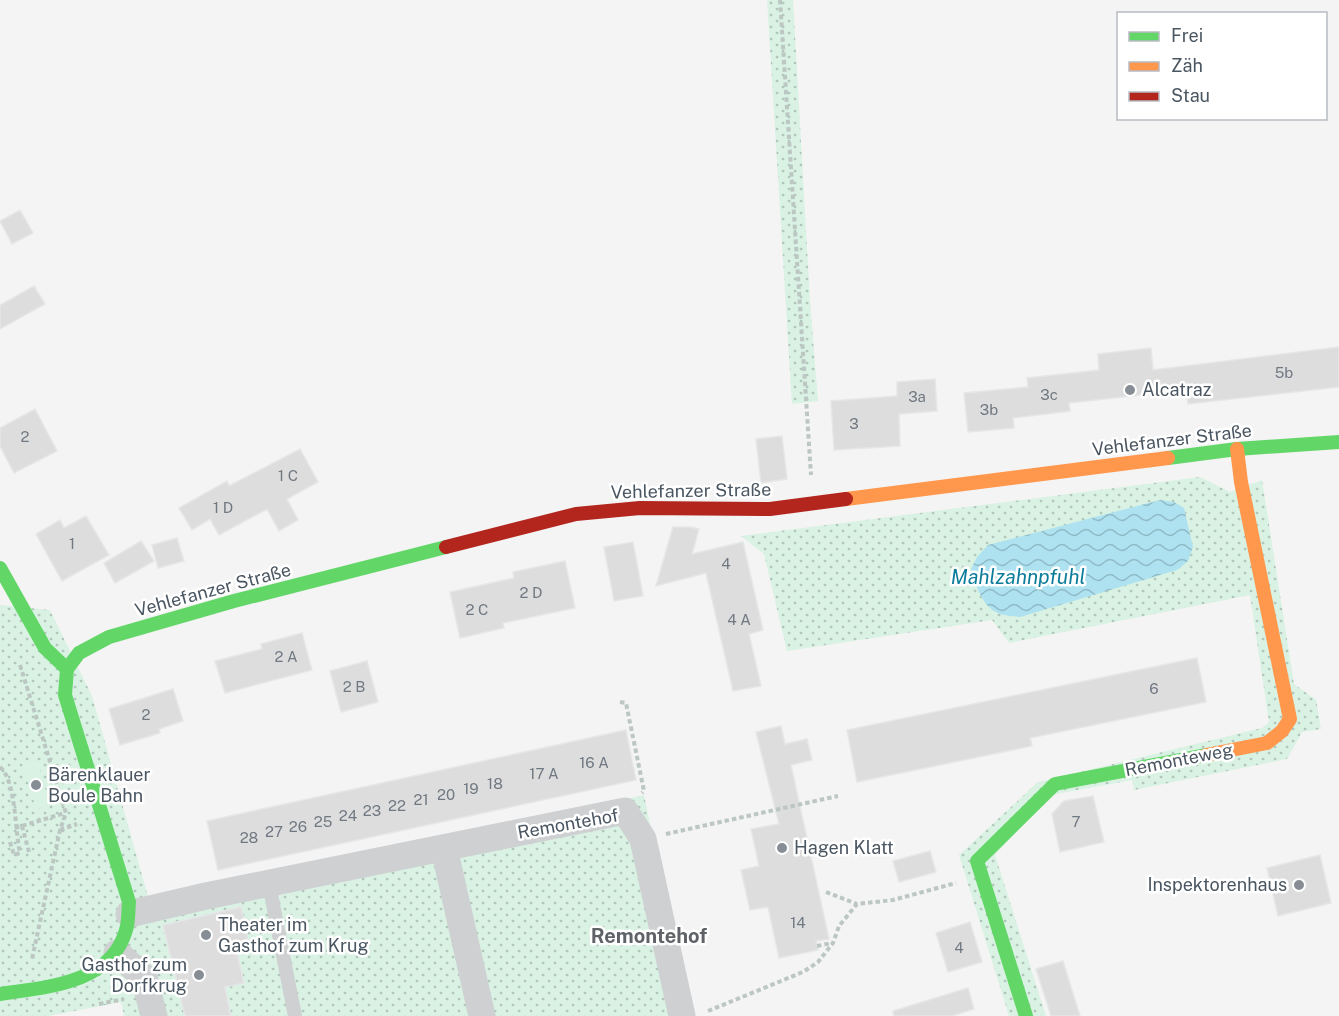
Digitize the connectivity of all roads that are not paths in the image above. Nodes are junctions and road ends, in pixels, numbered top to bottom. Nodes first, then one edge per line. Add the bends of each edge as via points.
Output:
1 (1339, 442) edge
2 (1237, 449) junction
3 (2, 574) edge
4 (67, 669) junction
5 (444, 848) junction
6 (269, 884) junction
7 (129, 914) junction
8 (117, 952) junction
9 (0, 994) edge
10 (693, 1014) edge
11 (154, 1016) edge
12 (296, 1016) edge
13 (482, 1016) edge
14 (1026, 1016) edge

1 - 2 street, Vehlefanzer Straße
2 - 4 street, Vehlefanzer Straße via 770,509 640,508 576,514 109,637 79,653
2 - 14 street, Remonteweg via 1290,719 1267,743 1055,784 977,861
3 - 4 street via 45,648
4 - 7 street via 65,695 129,902
5 - 6 street, Remontehof
5 - 10 street, Remontehof via 625,811 643,839
5 - 13 street
6 - 7 street, Remontehof
6 - 12 lane
7 - 8 street
8 - 9 street via 103,968 83,978
8 - 11 street via 144,977

